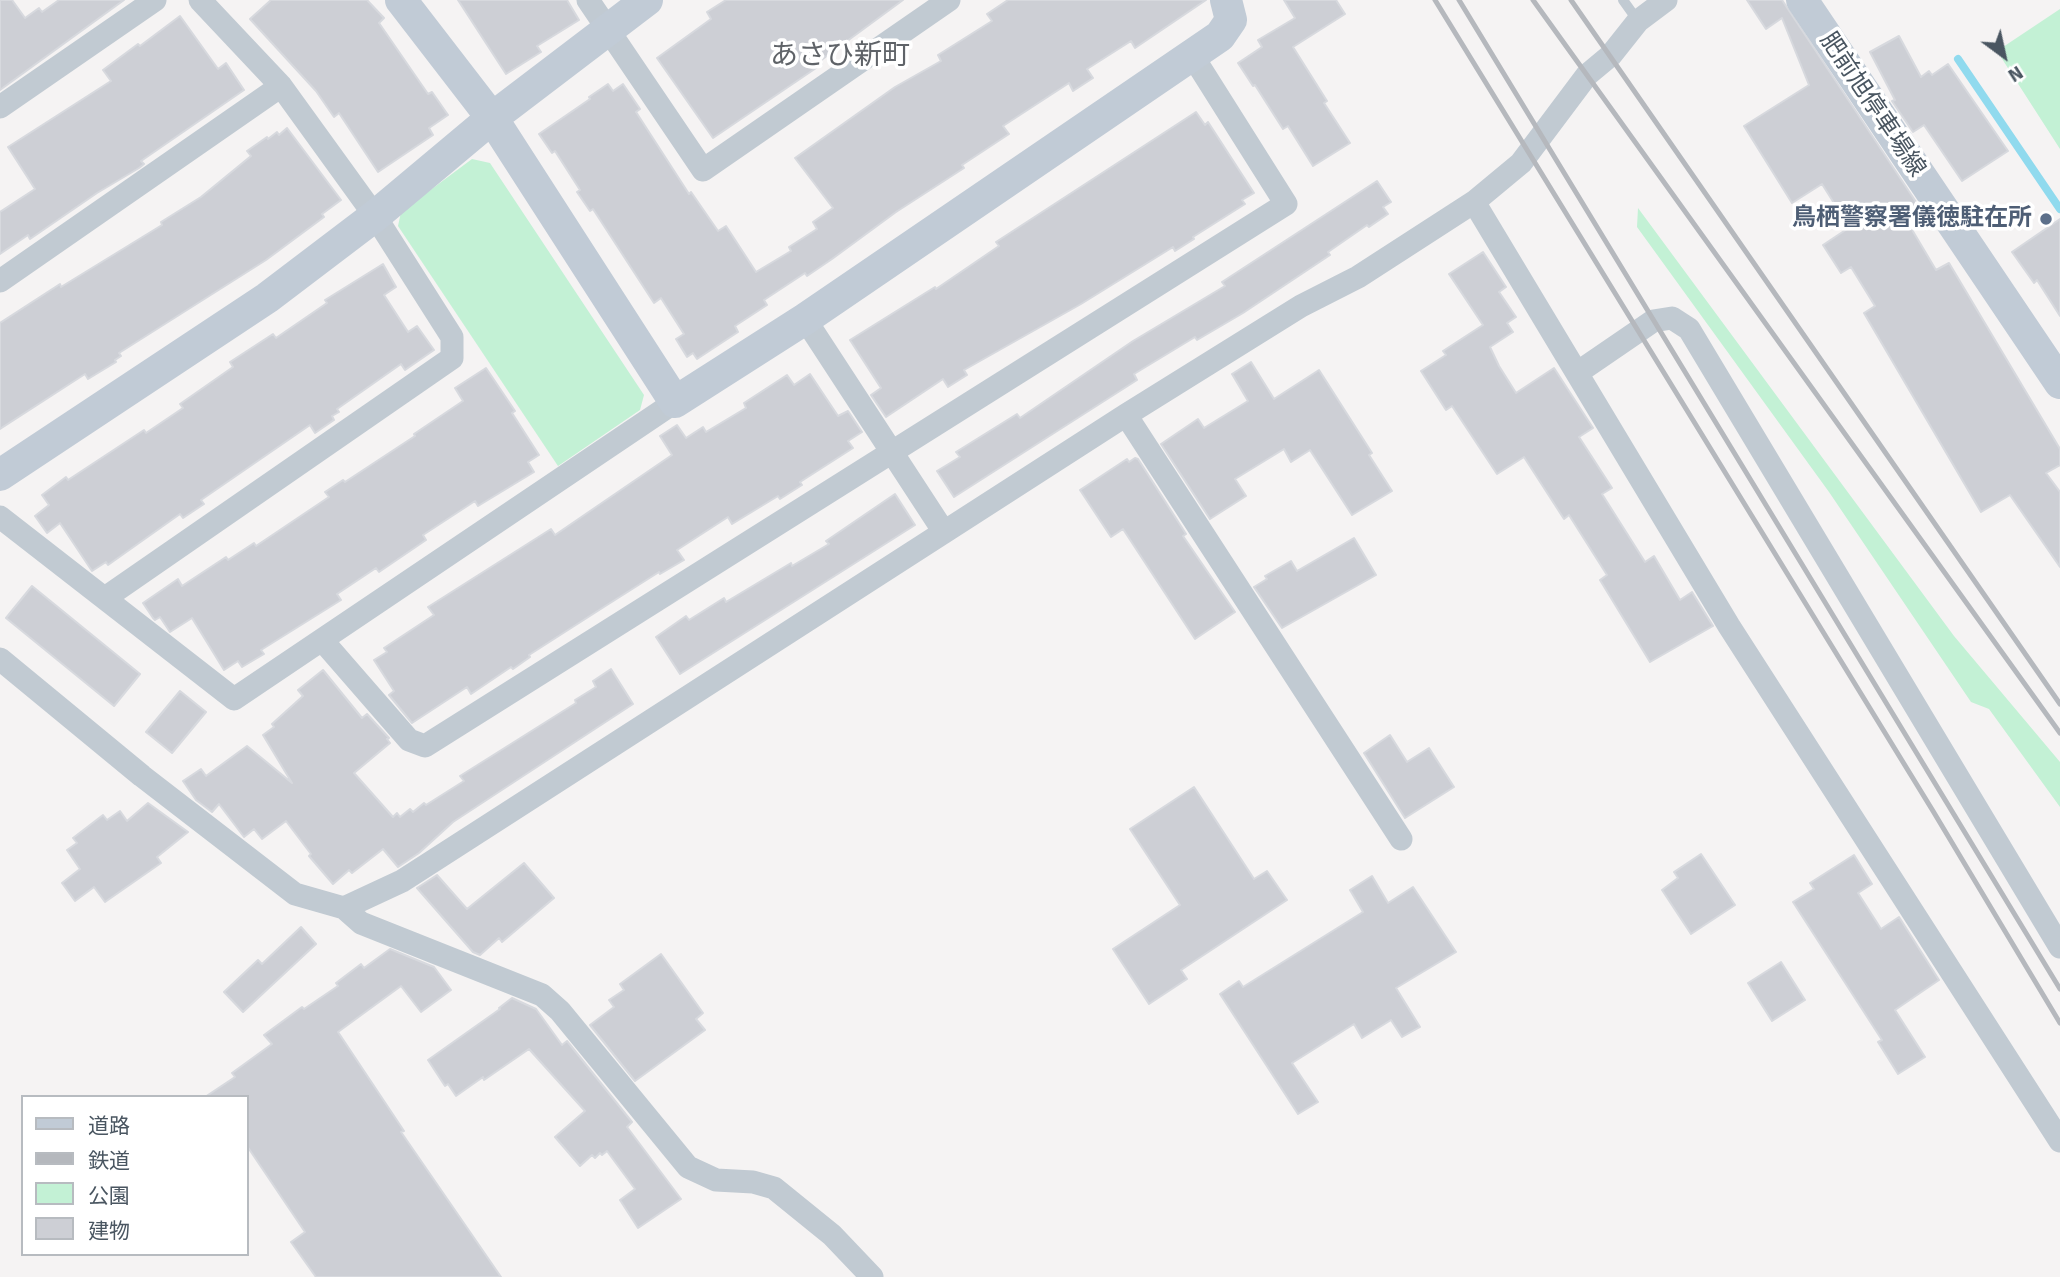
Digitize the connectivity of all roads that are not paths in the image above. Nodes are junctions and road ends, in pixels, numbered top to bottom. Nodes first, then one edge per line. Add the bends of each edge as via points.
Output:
1 (155, 0) edge
2 (200, 0) edge
3 (401, 0) edge
4 (588, 0) edge
5 (647, 0) edge
6 (949, 0) edge
7 (1226, 0) edge
8 (1623, 0) edge
9 (1665, 0) edge
10 (1802, 0) edge
11 (1638, 21) junction
12 (609, 29) junction
13 (1192, 55) junction
14 (281, 86) junction
15 (0, 107) edge
16 (492, 118) junction
17 (1474, 202) junction
18 (375, 215) junction
19 (0, 281) edge
20 (805, 319) junction
21 (1577, 373) junction
22 (2060, 383) edge
23 (674, 402) junction
24 (1126, 415) junction
25 (891, 452) junction
26 (0, 475) edge
27 (0, 517) edge
28 (944, 532) junction
29 (105, 598) junction
30 (322, 640) junction
31 (0, 659) edge
32 (1401, 839) dead end
33 (344, 908) junction
34 (2060, 947) edge
35 (2060, 1141) edge
36 (872, 1277) edge

1 - 15 street
2 - 14 street
3 - 16 street
4 - 12 street
5 - 12 street
6 - 12 street via 703,170
7 - 13 street via 1231,20 1220,36
8 - 11 lane
9 - 11 street
10 - 22 street, 肥前旭停車場線
11 - 17 street via 1611,55 1587,75 1521,163
12 - 16 street
13 - 20 street
13 - 25 street via 1286,204
14 - 18 street
14 - 19 street
16 - 18 street
16 - 23 street
17 - 21 street
17 - 24 street
18 - 26 street via 267,298
18 - 29 street via 452,338 452,358
20 - 23 street
20 - 25 street
21 - 34 street via 1653,321 1672,318 1689,329
21 - 35 street via 1729,626
23 - 30 street
24 - 28 street
24 - 32 street
25 - 28 street
25 - 30 street via 425,746 409,740
27 - 29 street
28 - 33 street via 402,881
29 - 30 street via 234,699
31 - 33 street via 295,894
33 - 36 street via 361,923 542,996 560,1011 688,1167 716,1180 774,1188 832,1235

